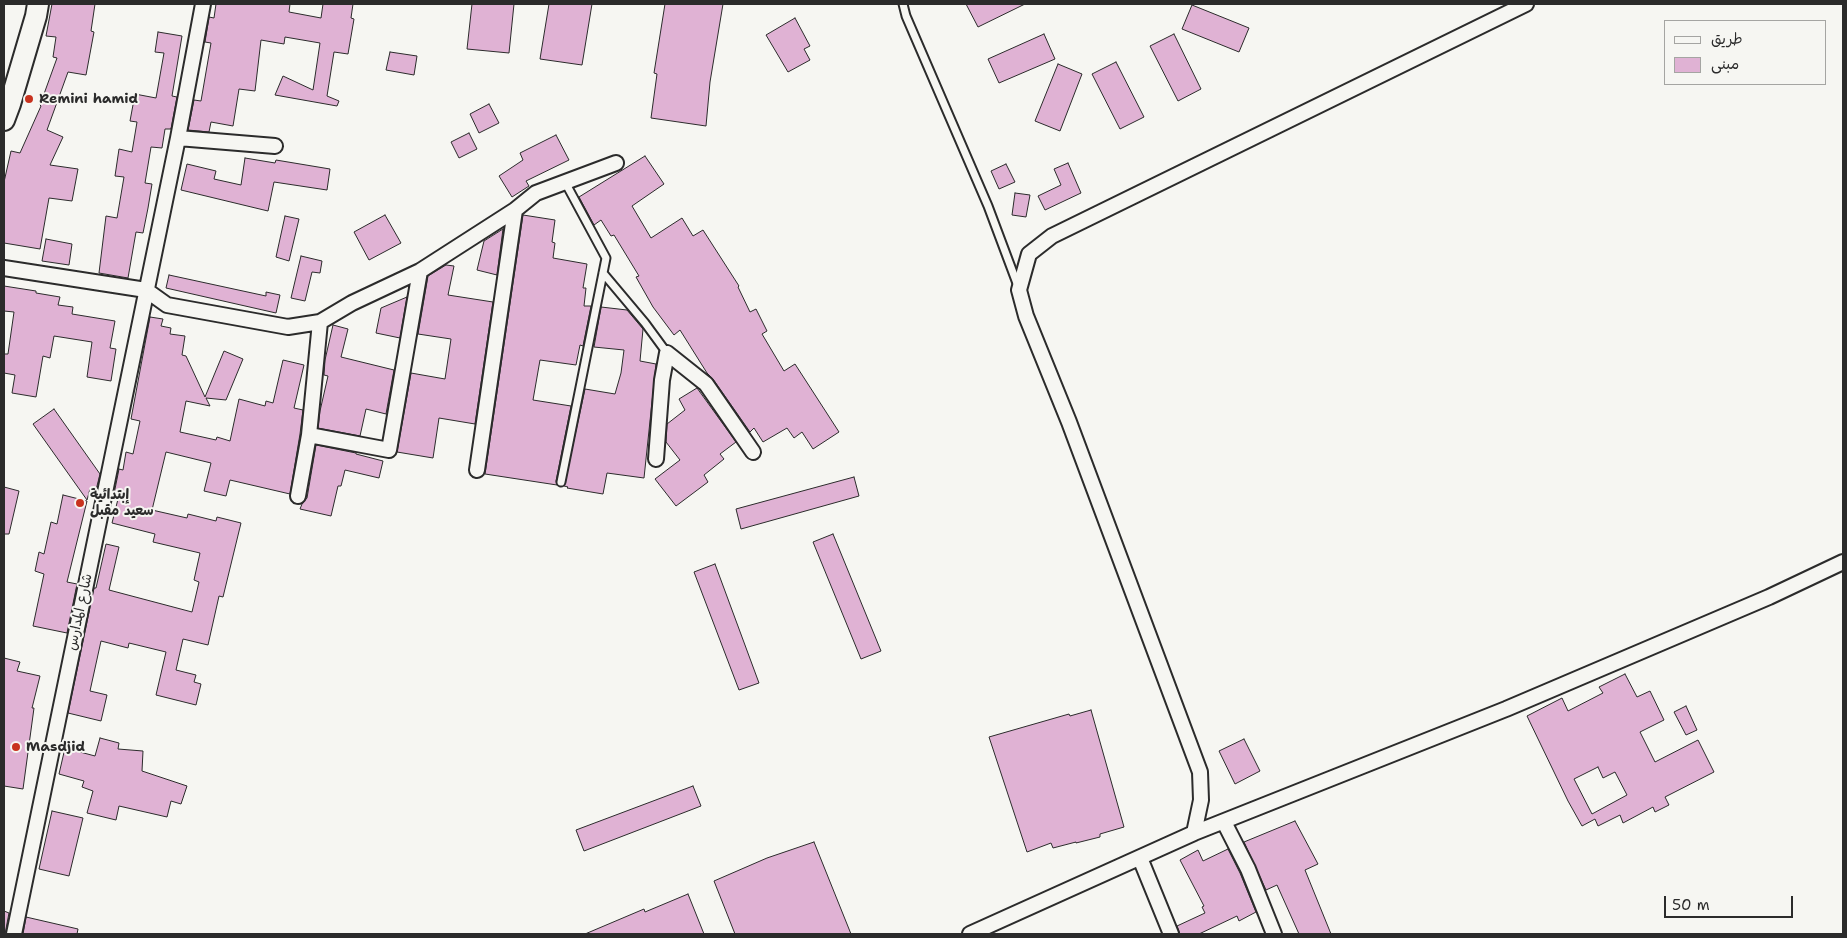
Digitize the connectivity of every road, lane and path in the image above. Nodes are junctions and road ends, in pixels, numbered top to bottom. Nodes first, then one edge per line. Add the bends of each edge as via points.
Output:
1 (38, 4) edge
2 (204, 4) edge
3 (903, 4) edge
4 (1526, 4) edge
5 (4, 120) edge
6 (178, 138) junction
7 (275, 146) dead end
8 (616, 163) dead end
9 (564, 182) junction
10 (515, 210) junction
11 (4, 268) edge
12 (420, 271) junction
13 (604, 274) junction
14 (146, 290) junction
15 (1019, 290) junction
16 (320, 322) junction
17 (667, 353) junction
18 (309, 435) junction
19 (753, 452) dead end
20 (656, 459) dead end
21 (477, 470) dead end
22 (562, 482) dead end
23 (298, 496) dead end
24 (1843, 562) edge
25 (1224, 822) junction
26 (1194, 834) junction
27 (1140, 858) junction
28 (14, 934) edge
29 (970, 934) edge
30 (1171, 934) edge
31 (1274, 934) edge

1 - 5 main road
2 - 6 street, شارع المدارس
3 - 15 lane via 988,206
4 - 15 street via 1052,236 1029,254
6 - 7 street
6 - 14 street, شارع المدارس
8 - 9 street
9 - 10 street via 536,193
9 - 13 lane via 606,258
10 - 12 street
10 - 21 street
11 - 14 street
12 - 16 street
12 - 18 street via 389,450
13 - 17 lane
13 - 22 lane
14 - 16 street via 167,305 288,327
14 - 28 street, شارع المدارس
15 - 26 street via 1026,316 1070,422 1200,772 1201,800
16 - 18 street
17 - 19 street via 706,384
17 - 20 street
18 - 23 street
24 - 25 street via 1506,709
25 - 26 street
25 - 31 street via 1248,869
26 - 27 street
27 - 29 street
27 - 30 street

